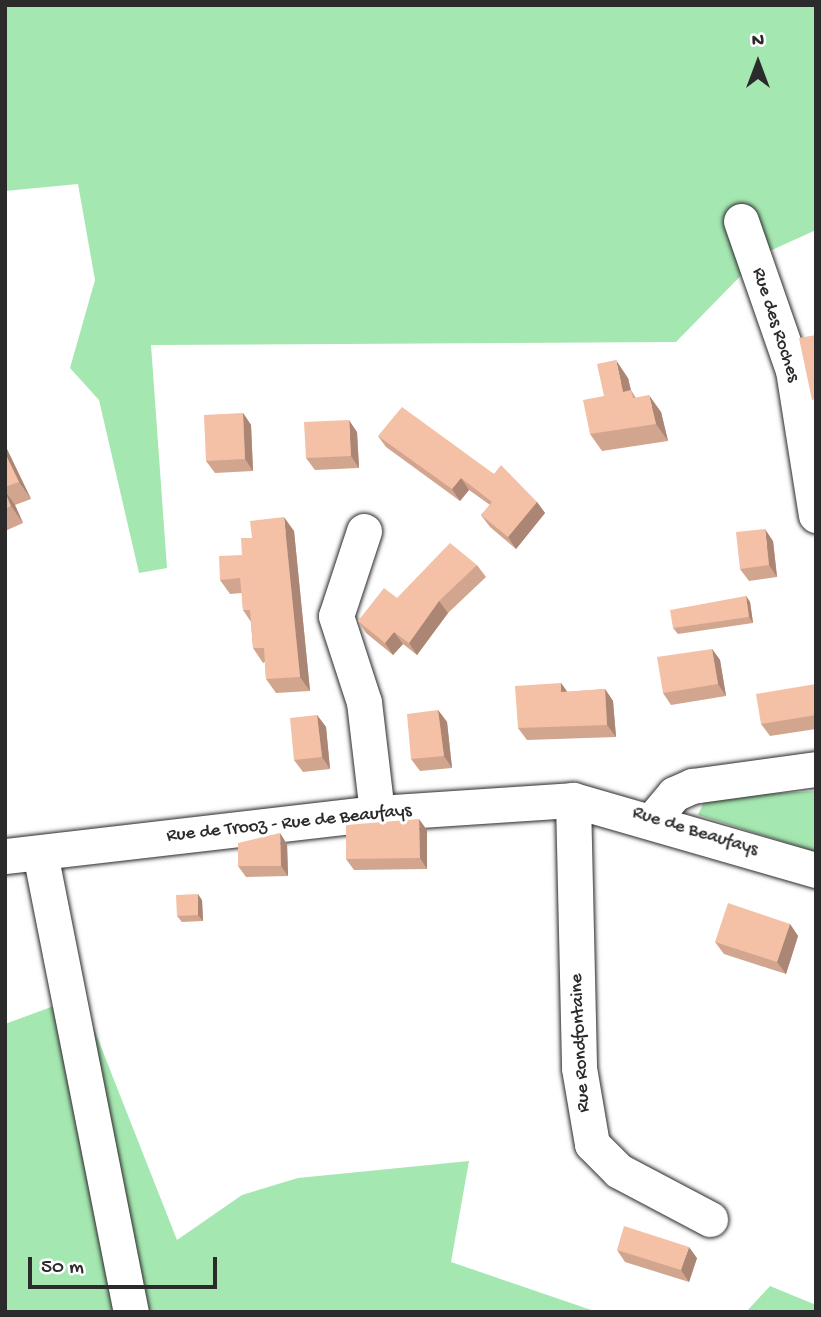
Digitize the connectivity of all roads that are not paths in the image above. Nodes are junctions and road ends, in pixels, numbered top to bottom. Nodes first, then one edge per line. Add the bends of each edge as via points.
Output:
1 (741, 221) dead end
2 (816, 515) edge
3 (364, 531) dead end
4 (816, 769) edge
5 (573, 800) junction
6 (377, 813) junction
7 (654, 818) junction
8 (40, 853) junction
9 (5, 856) edge
10 (816, 870) edge
11 (710, 1219) dead end
12 (131, 1312) edge

1 - 2 street, Rue des Roches via 793,370
3 - 6 street via 336,616 364,702
4 - 7 street via 692,786 674,794
5 - 6 street, Rue de Trooz - Rue de Beaufays
5 - 7 street, Rue de Beaufays
5 - 11 street, Rue Rondfontaine via 579,1068 592,1144 619,1171
6 - 8 street, Rue de Trooz - Rue de Beaufays
7 - 10 street, Rue de Beaufays
8 - 9 street, Rue de Trooz - Rue de Beaufays
8 - 12 street

